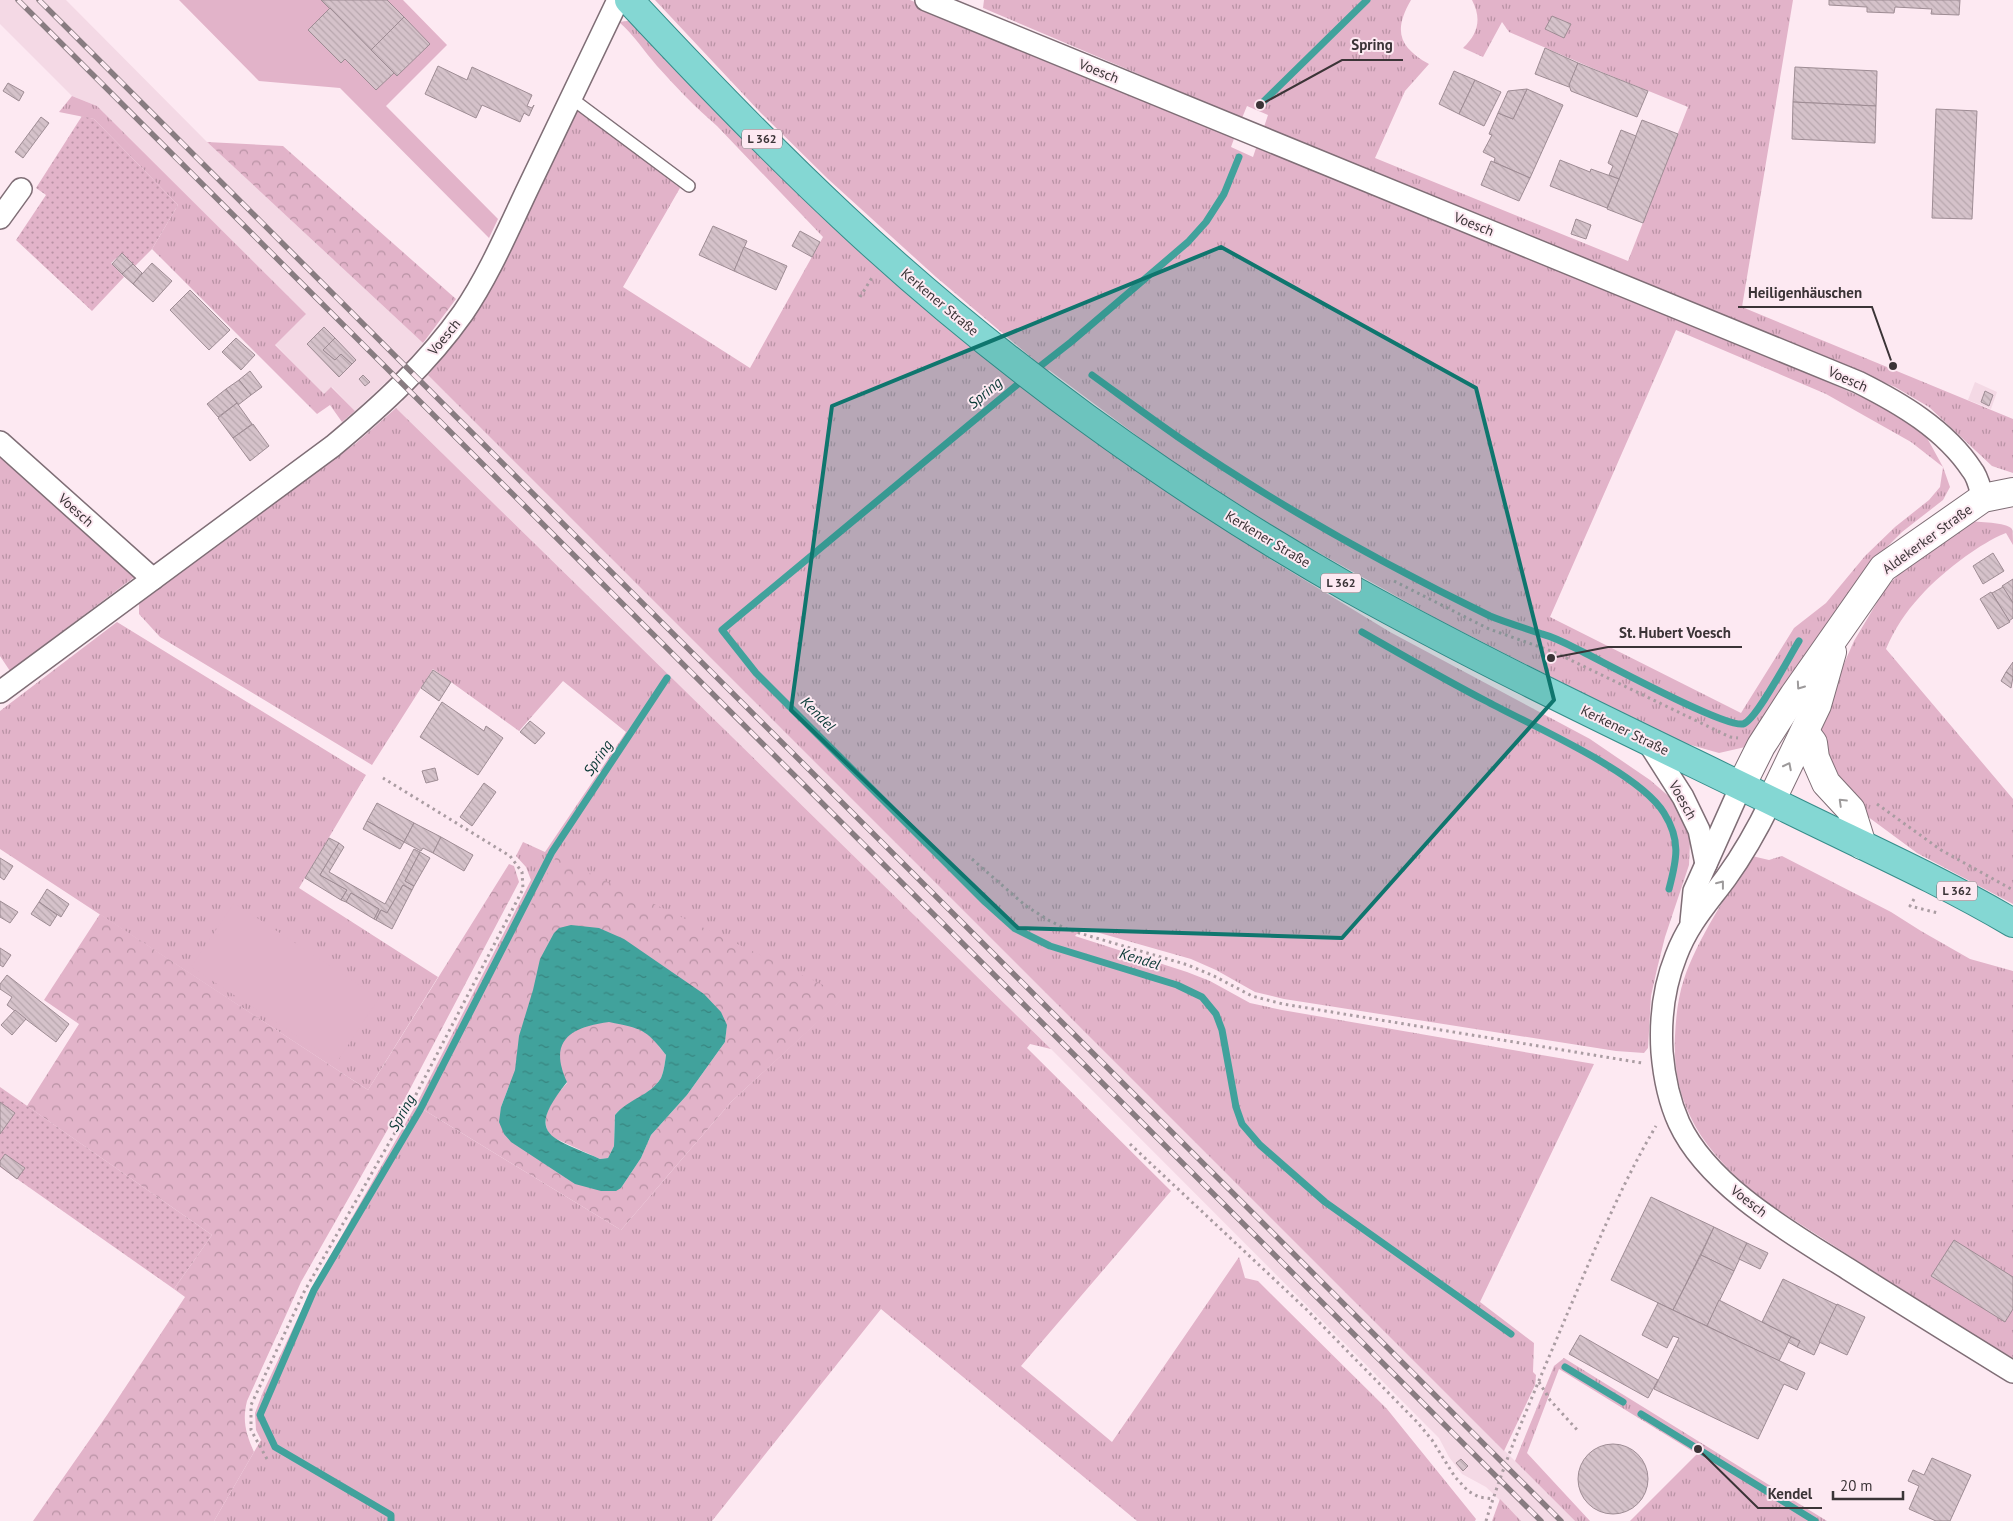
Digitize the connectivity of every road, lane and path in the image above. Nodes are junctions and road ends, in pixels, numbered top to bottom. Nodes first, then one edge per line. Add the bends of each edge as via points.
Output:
1 (618, 0) edge
2 (629, 0) edge
3 (926, 0) edge
4 (571, 98) junction
5 (689, 186) dead end
6 (21, 189) dead end
7 (0, 218) edge
8 (0, 442) edge
9 (2013, 492) edge
10 (1983, 498) junction
11 (1386, 577) dead end
12 (152, 579) junction
13 (1838, 632) junction
14 (1554, 652) junction
15 (1551, 658) dead end
16 (0, 692) edge
17 (1805, 732) junction
18 (1730, 737) dead end
19 (1648, 742) junction
20 (383, 778) dead end
21 (1741, 786) junction
22 (1870, 799) dead end
23 (1771, 801) junction
24 (1862, 845) junction
25 (972, 859) dead end
26 (1706, 864) junction
27 (2013, 890) edge
28 (1691, 922) junction
29 (2013, 923) edge
30 (1664, 1067) junction
31 (1671, 1102) junction
32 (1130, 1144) dead end
33 (2013, 1372) edge
34 (1539, 1382) junction
35 (1579, 1432) dead end
36 (267, 1459) dead end
37 (1493, 1499) junction
38 (1486, 1521) edge

1 - 4 street, Voesch
2 - 19 main road, Kerkener Straße / L 362 via 755,133 845,219 1015,363 1103,430 1234,518 1324,573 1460,647
3 - 10 street, Voesch via 1858,382 1892,400 1942,435 1973,470
4 - 5 lane
4 - 12 street, Voesch via 476,291 436,347 402,384 340,440
6 - 7 street
8 - 12 street, Voesch
9 - 10 street, Aldekerker Straße
10 - 13 street, Aldekerker Straße via 1883,568
11 - 14 path via 1489,629
12 - 16 street, Voesch
13 - 17 street via 1817,705
13 -> 21 street, Aldekerker Straße via 1794,695
14 - 15 path
14 - 18 path
23 -> 17 street
24 -> 17 street via 1851,810 1826,782 1815,758 1813,743
19 - 21 main road, Kerkener Straße / L 362
19 - 26 street, Voesch via 1683,797 1699,830
20 - 36 path via 510,856 522,872 523,889 409,1108 304,1292 251,1405 251,1430
21 - 23 main road, Kerkener Straße / L 362
21 - 26 street, Voesch
22 - 27 path via 1942,850
23 - 24 main road, Kerkener Straße / L 362
28 -> 23 street, Voesch via 1752,838
24 - 29 main road, Kerkener Straße / L 362 via 1927,875
25 - 30 path via 1026,906 1050,921 1095,939 1188,965 1252,996 1283,1004
26 - 28 street, Voesch via 1694,891
28 - 30 street, Voesch via 1666,988 1661,1031
30 - 31 street, Voesch
31 - 33 street, Voesch via 1679,1125 1695,1151 1749,1203
31 - 34 path via 1635,1160
32 - 37 path via 1307,1310 1411,1416 1468,1491
34 - 35 path via 1550,1400
34 - 37 path
37 - 38 path

